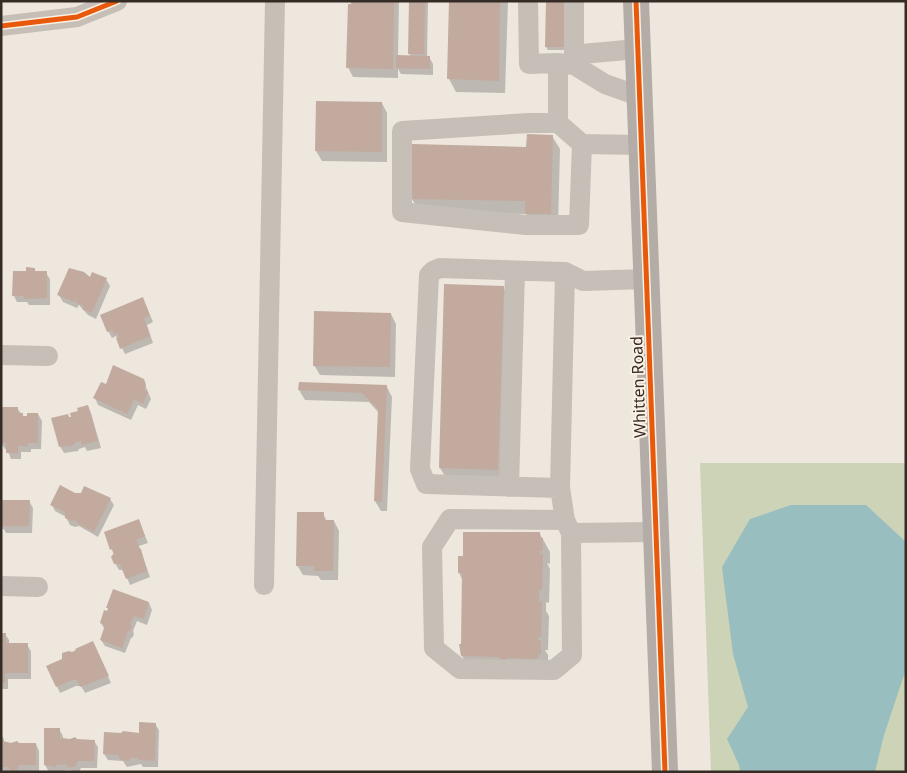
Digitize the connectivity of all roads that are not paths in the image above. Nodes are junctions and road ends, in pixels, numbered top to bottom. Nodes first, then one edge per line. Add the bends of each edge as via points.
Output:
1 (117, 1) edge
2 (275, 1) edge
3 (528, 1) edge
4 (574, 1) edge
5 (636, 1) edge
6 (1, 26) edge
7 (637, 48) junction
8 (566, 64) junction
9 (639, 96) junction
10 (558, 123) junction
11 (582, 144) junction
12 (641, 145) junction
13 (515, 270) junction
14 (565, 272) junction
15 (646, 279) junction
16 (1, 355) edge
17 (48, 356) dead end
18 (509, 487) junction
19 (560, 488) junction
20 (568, 526) junction
21 (656, 532) junction
22 (264, 585) dead end
23 (1, 586) edge
24 (38, 587) dead end
25 (665, 772) edge

1 - 6 street via 77,17
2 - 22 street
3 - 8 street via 529,64
4 - 8 street
5 - 7 main road, Whitten Road
7 - 8 street via 582,54
7 - 9 main road, Whitten Road
8 - 9 street via 605,84
8 - 10 street
9 - 12 main road, Whitten Road
10 - 11 street
10 - 11 street via 402,131 402,212 526,225 579,225
11 - 12 street
12 - 15 main road, Whitten Road
13 - 14 street
13 - 18 street
13 - 18 street via 440,268 429,275 420,469 426,484
14 - 15 street via 583,280
14 - 19 street
15 - 21 main road, Whitten Road
16 - 17 street
18 - 19 street
19 - 20 street
20 - 20 street via 450,519 432,547 434,648 460,669 554,670 572,655
20 - 21 street
21 - 25 main road, Whitten Road
23 - 24 street

